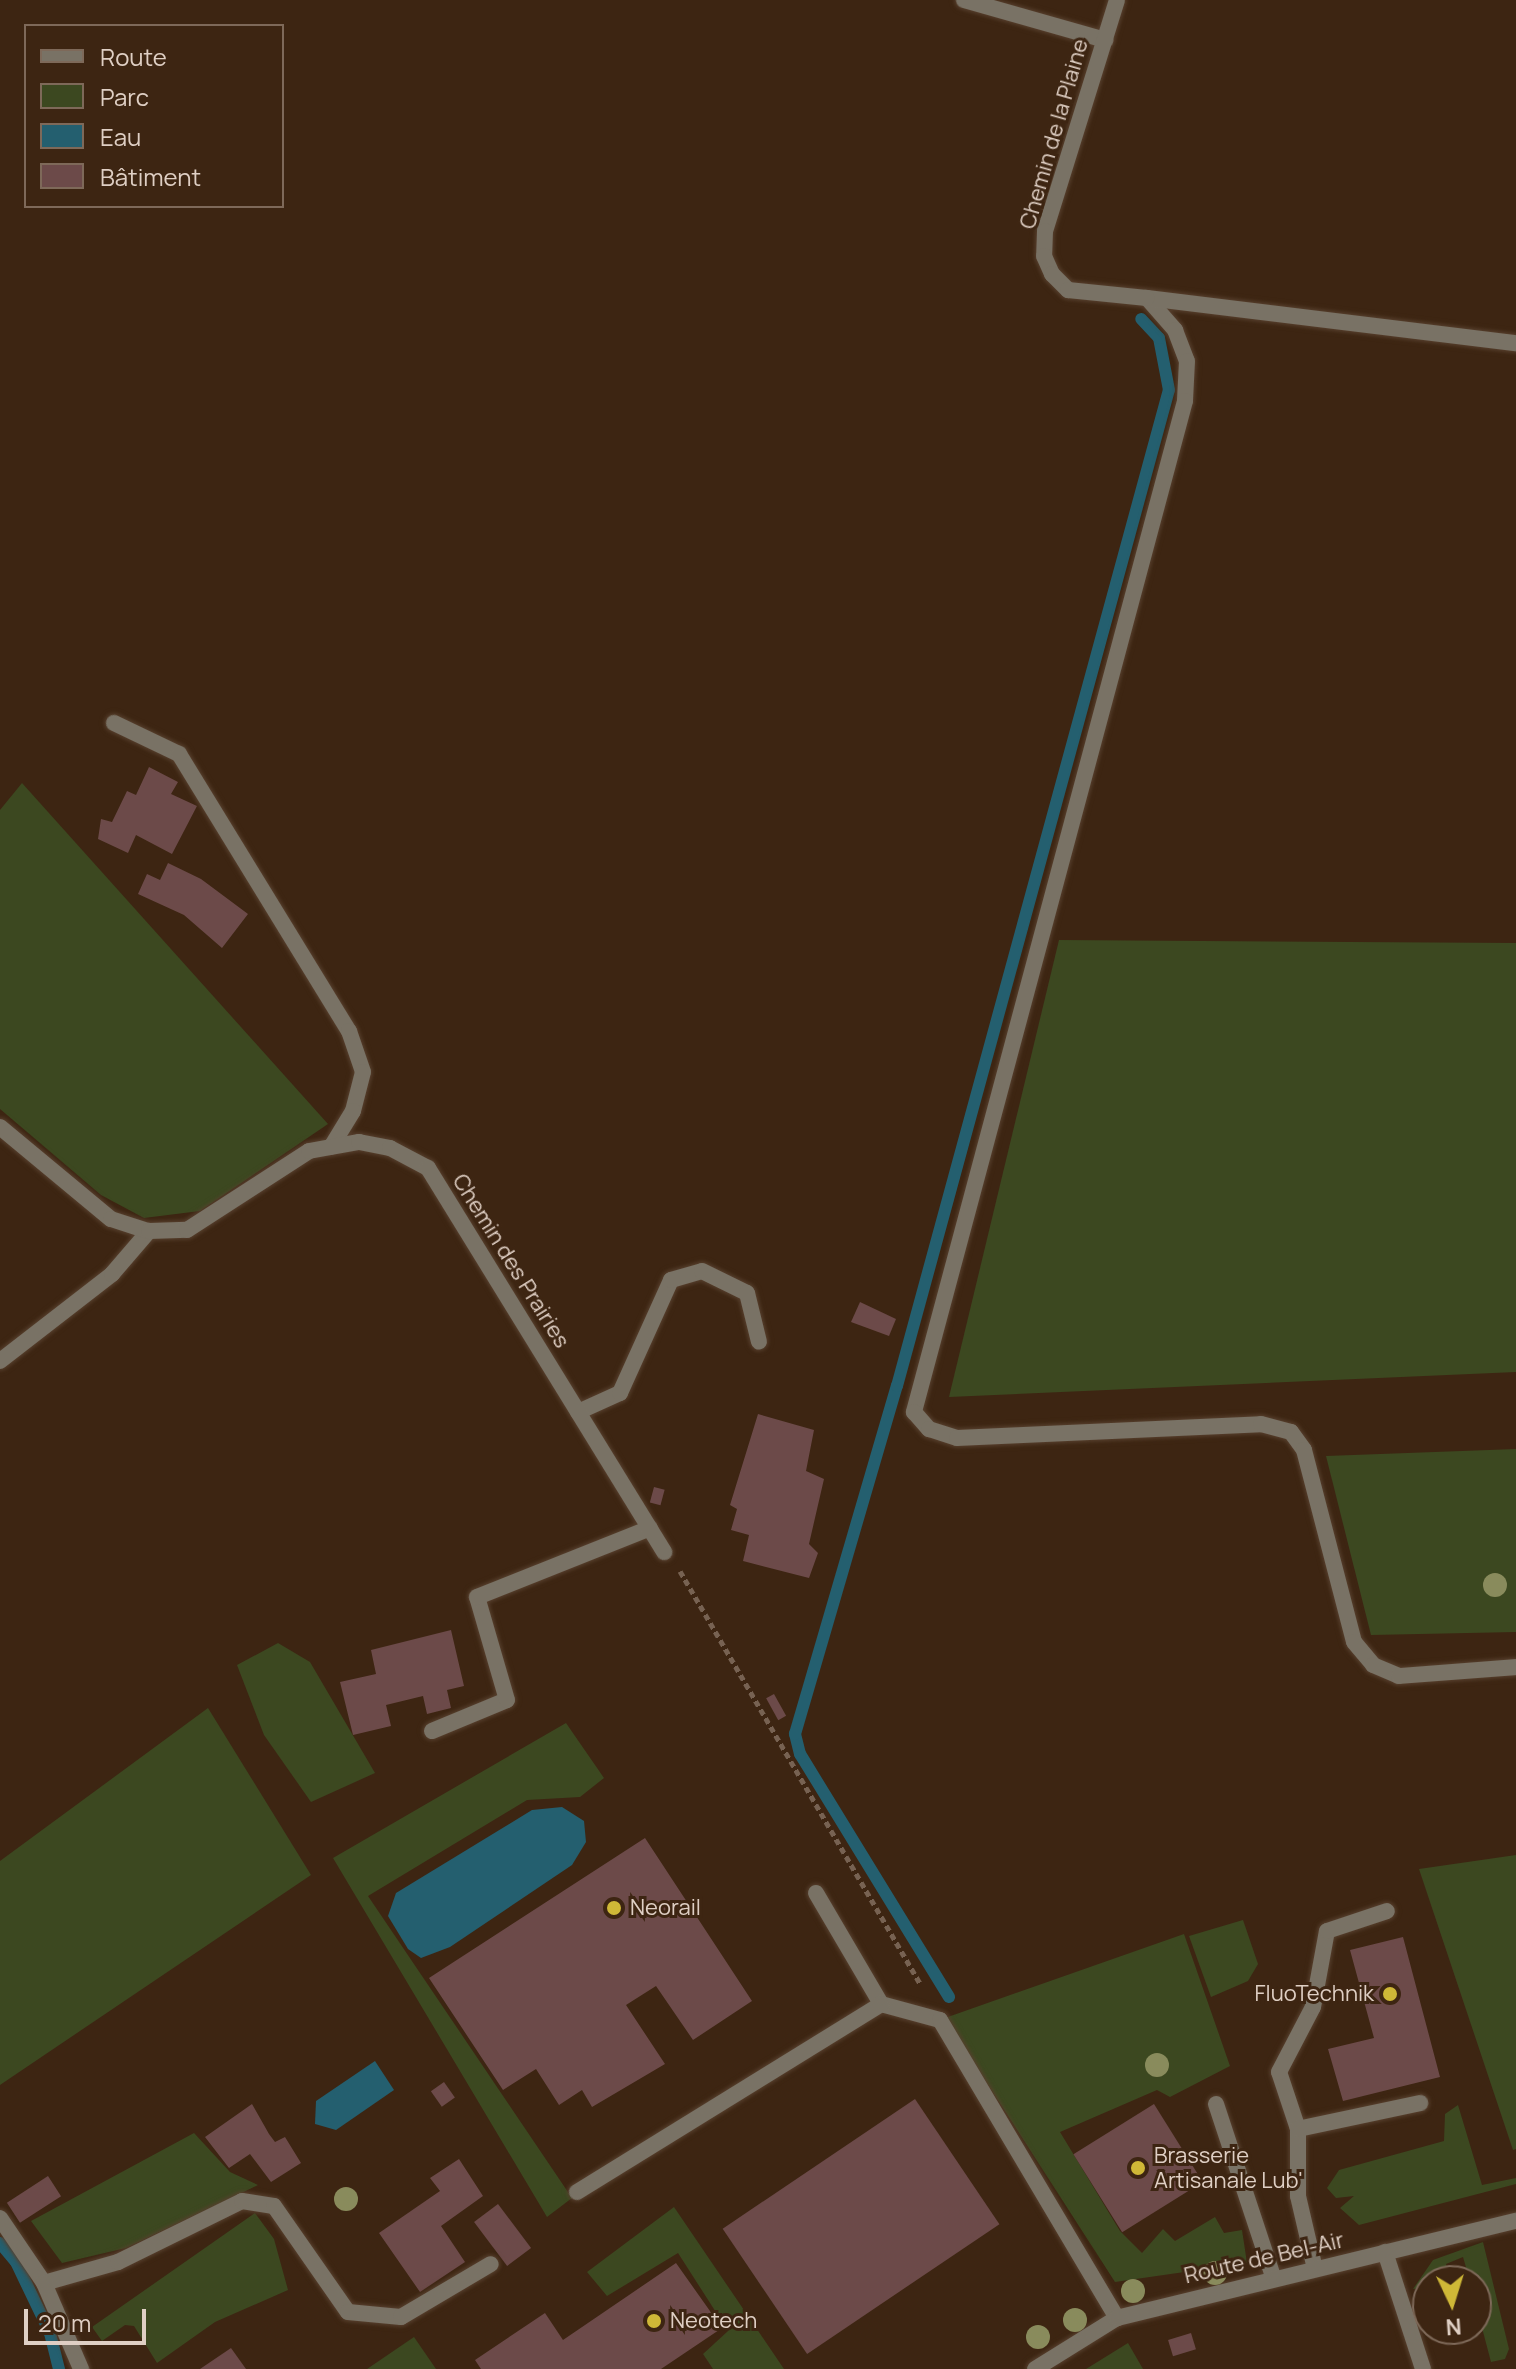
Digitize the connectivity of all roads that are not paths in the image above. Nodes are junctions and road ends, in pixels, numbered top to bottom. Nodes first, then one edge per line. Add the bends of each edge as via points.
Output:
1 (964, 0) edge
2 (1117, 0) edge
3 (1105, 40) junction
4 (1147, 298) junction
5 (1516, 343) edge
6 (114, 723) dead end
7 (2, 1132) edge
8 (331, 1147) junction
9 (149, 1231) junction
10 (759, 1342) dead end
11 (0, 1361) edge
12 (578, 1412) junction
13 (650, 1528) junction
14 (664, 1552) road end
15 (1516, 1667) edge
16 (432, 1731) dead end
17 (816, 1893) dead end
18 (1387, 1911) dead end
19 (881, 2004) junction
20 (1420, 2103) dead end
21 (1216, 2104) dead end
22 (1298, 2129) junction
23 (577, 2192) dead end
24 (0, 2218) edge
25 (1516, 2221) edge
26 (1385, 2252) junction
27 (491, 2264) dead end
28 (1315, 2269) junction
29 (1274, 2279) junction
30 (44, 2283) junction
31 (1117, 2318) junction
32 (81, 2369) edge
33 (1035, 2369) edge
34 (1423, 2369) edge

1 - 3 street
2 - 3 street, Chemin de la Plaine
3 - 4 street, Chemin de la Plaine via 1045,231 1044,256 1068,290
4 - 5 street
4 - 15 street via 1179,340 1187,361 1185,401 914,1412 929,1429 957,1438 1261,1424 1291,1432 1304,1450 1354,1642 1373,1665 1399,1676
6 - 8 street via 179,754 349,1031 363,1072 353,1111
7 - 9 street, Chemin des Prairies via 111,1219
8 - 9 street, Chemin des Prairies via 309,1151 187,1230
8 - 12 street, Chemin des Prairies via 359,1142 390,1148 428,1168
9 - 11 street via 112,1274
10 - 12 street via 747,1293 702,1271 671,1280 620,1393
12 - 13 street, Chemin des Prairies
13 - 14 street, Chemin des Prairies
13 - 16 street via 477,1597 507,1700
17 - 19 street
18 - 22 street via 1327,1931 1313,2007 1279,2072
19 - 23 street
19 - 31 street via 940,2020
20 - 22 street
21 - 29 street
22 - 28 street via 1298,2196
24 - 30 street
25 - 26 street, Route de Bel-Air
26 - 28 street, Route de Bel-Air
26 - 34 street
27 - 30 street via 401,2317 348,2312 274,2206 242,2201 118,2262
28 - 29 street, Route de Bel-Air
29 - 31 street, Route de Bel-Air
30 - 32 street via 73,2339
31 - 33 street, Route de Bel-Air

